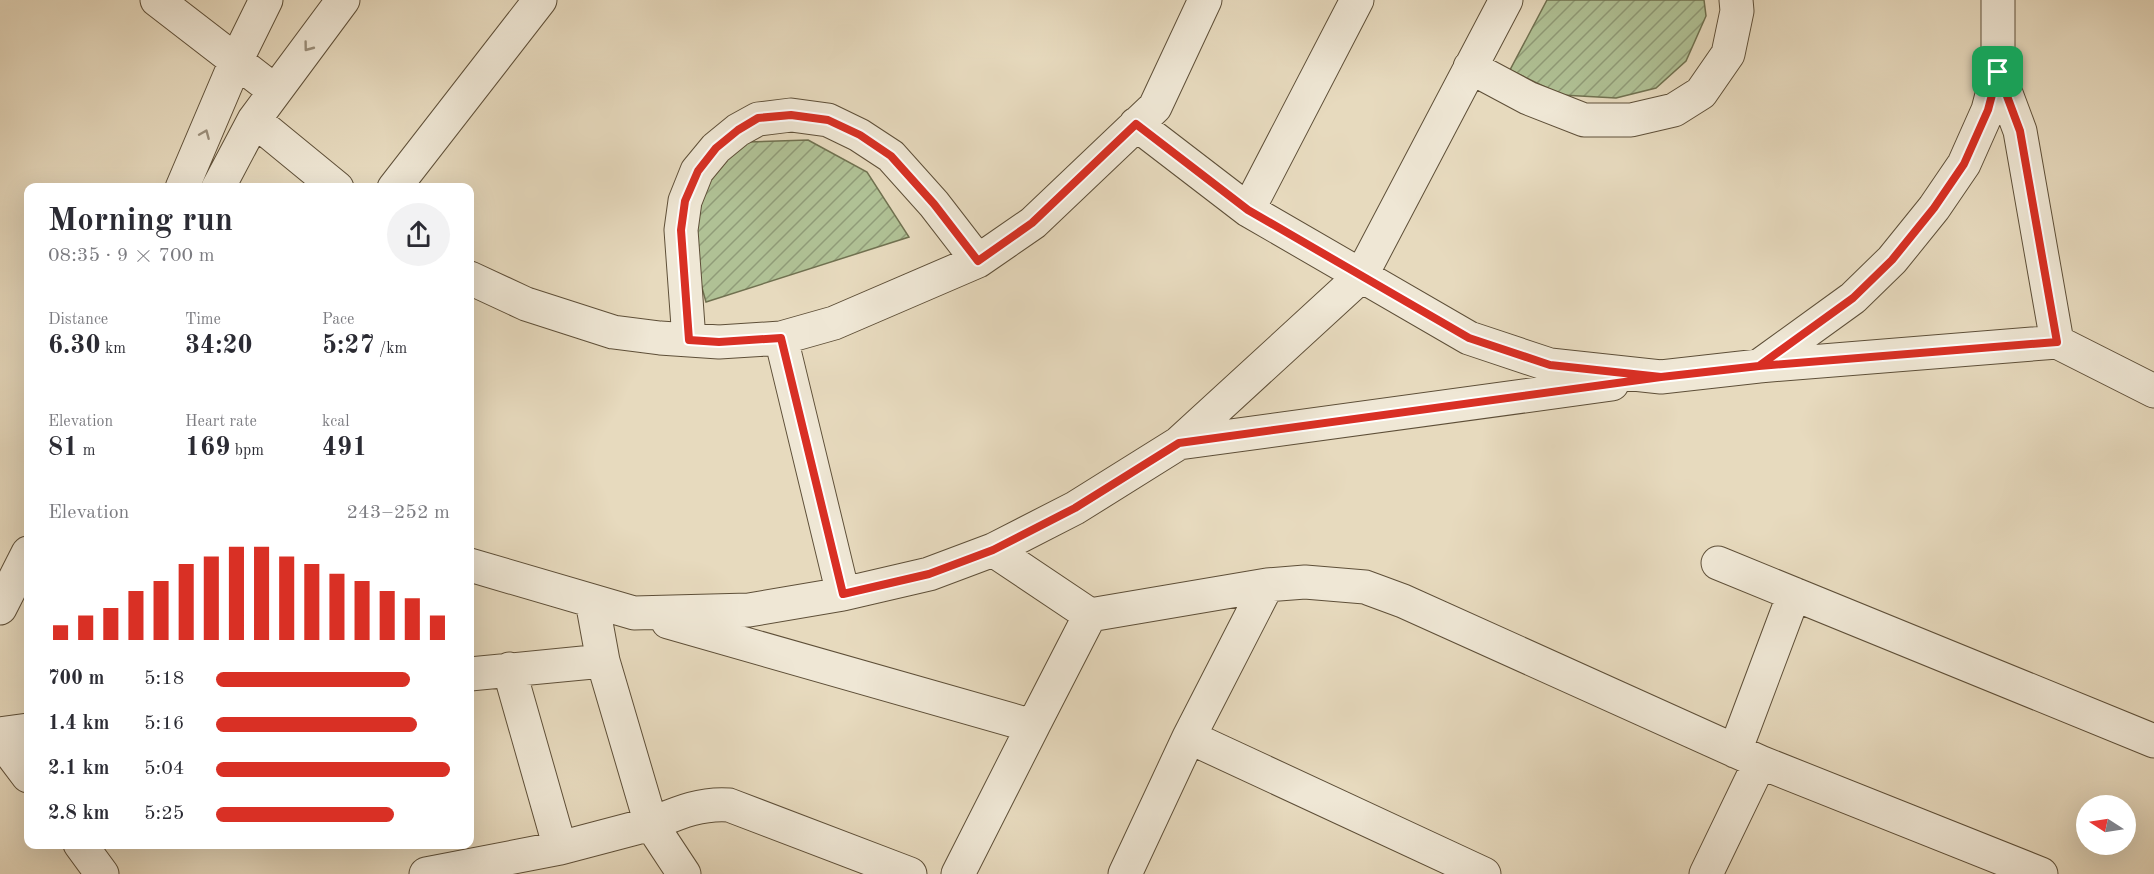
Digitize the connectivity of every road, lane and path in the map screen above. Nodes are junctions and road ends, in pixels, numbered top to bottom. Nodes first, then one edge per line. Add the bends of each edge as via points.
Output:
1 (157, 0) edge
2 (266, 0) edge
3 (343, 0) edge
4 (540, 0) edge
5 (1358, 0) edge
6 (1506, 0) edge
7 (1736, 0) edge
8 (1998, 0) edge
9 (1193, 3) edge
10 (236, 61) junction
11 (1470, 68) junction
12 (1998, 72) junction
13 (275, 91) junction
14 (254, 120) junction
15 (1136, 124) junction
16 (184, 183) edge
17 (221, 183) edge
18 (331, 183) edge
19 (398, 183) edge
20 (1248, 210) junction
21 (978, 261) junction
22 (1361, 276) junction
23 (474, 280) edge
24 (781, 338) junction
25 (689, 340) junction
26 (2057, 342) junction
27 (1759, 366) junction
28 (1661, 377) junction
29 (2154, 391) edge
30 (1179, 443) junction
31 (993, 550) junction
32 (24, 561) edge
33 (1718, 563) dead end
34 (474, 566) edge
35 (1267, 585) junction
36 (843, 594) junction
37 (1794, 594) junction
38 (592, 601) junction
39 (24, 606) edge
40 (0, 609) edge
41 (634, 613) junction
42 (1090, 615) junction
43 (603, 661) junction
44 (509, 669) junction
45 (474, 673) edge
46 (1032, 726) junction
47 (24, 731) edge
48 (0, 734) edge
49 (1190, 737) junction
50 (0, 739) edge
51 (2154, 741) edge
52 (1748, 757) junction
53 (24, 771) edge
54 (651, 824) junction
55 (560, 848) junction
56 (84, 849) edge
57 (442, 873) edge
58 (102, 874) edge
59 (684, 874) edge
60 (910, 874) edge
61 (958, 874) edge
62 (1125, 874) edge
63 (1484, 874) edge
64 (1706, 874) edge
65 (2041, 874) edge

1 - 10 street
2 - 10 street
3 -> 13 street
4 - 19 street
5 - 20 street
6 - 11 street
7 - 11 street via 1728,54 1701,93 1674,110 1631,120 1584,120 1528,98
8 - 12 street
9 - 15 street via 1155,106
10 - 13 street
16 -> 10 street
11 - 22 street
12 - 26 street via 2020,131
12 - 27 street via 1988,110 1964,164 1892,260 1853,298
13 - 14 street
14 - 17 street
14 - 18 street
15 - 20 street
15 - 21 street via 1032,223
20 - 22 street
21 - 24 street via 834,323
21 - 25 street via 891,156 860,135 828,120 791,115 758,118 716,148 698,171 685,201 681,230
22 - 28 street via 1469,338 1550,365
22 - 30 street
23 - 25 street via 526,304 613,332
24 - 25 street
24 - 36 street
26 - 27 street
26 - 29 street
27 - 28 street
28 - 30 street
30 - 31 street via 1075,508
31 - 36 street via 929,574
31 - 42 street
32 - 40 street
33 - 37 street
34 - 38 street
35 - 42 street
35 - 49 street
35 - 52 street via 1305,582 1365,587
36 - 41 street via 749,610
37 - 51 street
37 - 52 street
38 - 41 street
38 - 43 street
39 - 40 street
41 - 46 street
42 - 46 street
43 - 44 street
43 - 54 street
44 - 45 street
44 - 55 street
46 - 61 street
47 - 48 street
49 - 62 street
49 - 63 street
50 - 53 street
52 - 64 street
52 - 65 street
54 - 55 street
54 - 59 street
54 - 60 street via 693,807 729,805
55 - 57 street
56 - 58 street

